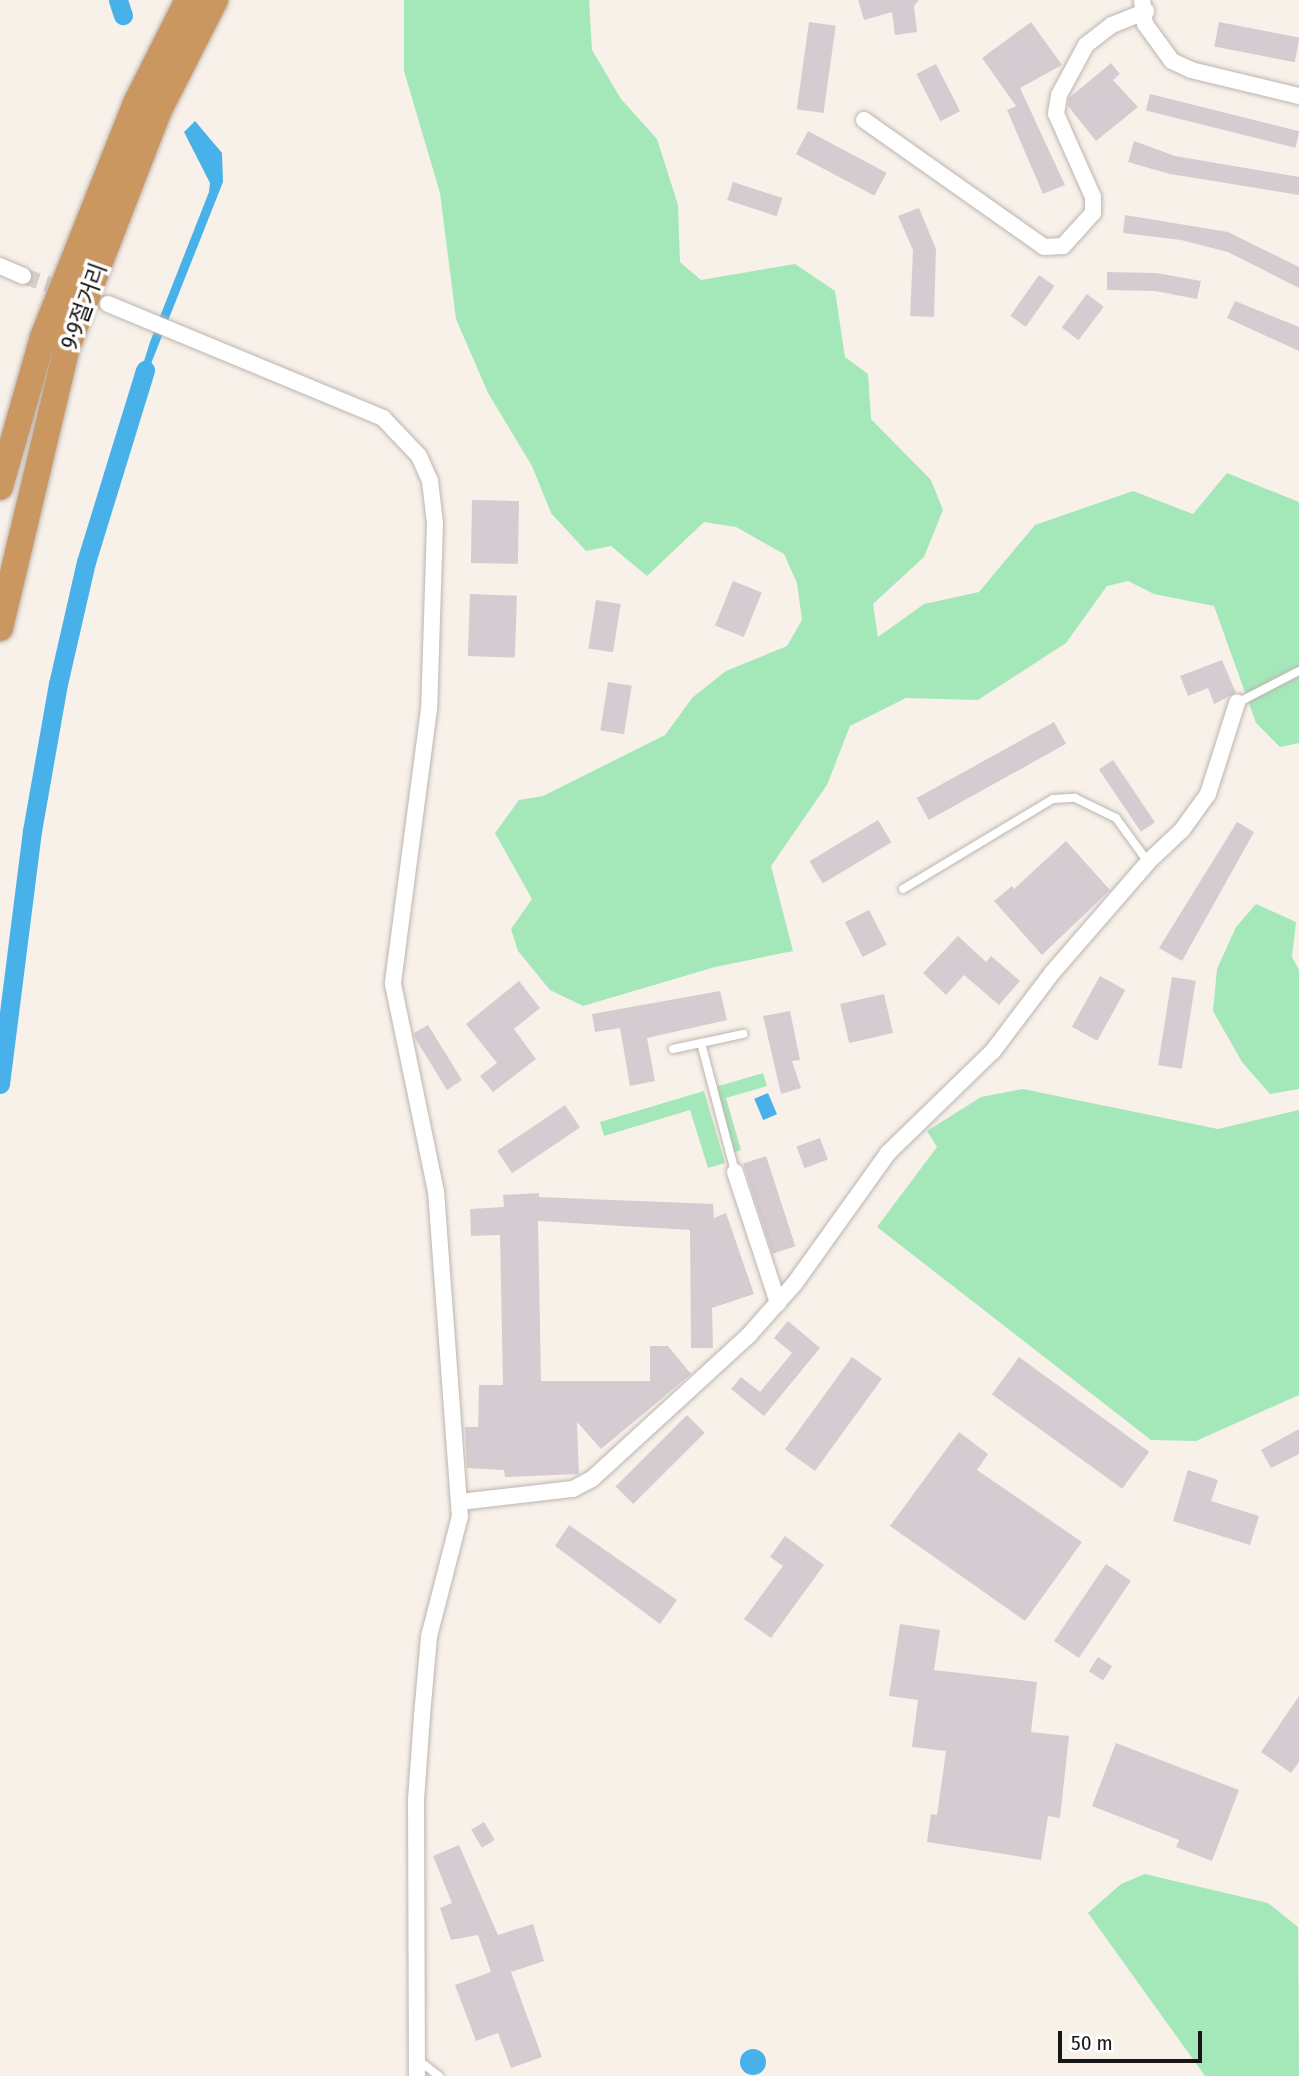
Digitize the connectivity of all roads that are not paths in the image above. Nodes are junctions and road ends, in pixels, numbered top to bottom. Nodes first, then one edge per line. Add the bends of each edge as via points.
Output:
1 (188, 0) edge
2 (215, 0) edge
3 (1144, 6) edge
4 (1299, 96) edge
5 (864, 120) dead end
6 (0, 267) edge
7 (23, 276) tunnel mouth
8 (108, 304) tunnel mouth
9 (0, 487) edge
10 (0, 628) edge
11 (1299, 671) edge
12 (1237, 703) joint
13 (1148, 862) junction
14 (903, 889) dead end
15 (743, 1034) dead end
16 (701, 1043) junction
17 (673, 1049) dead end
18 (735, 1172) joint
19 (778, 1303) junction
20 (460, 1503) junction
21 (417, 2059) junction
22 (417, 2076) edge
23 (439, 2076) edge

1 - 9 highway, 9·9절거리 via 137,101 43,337
2 - 10 highway, 9·9절거리 via 158,112 67,347
3 - 4 street via 1145,24 1172,61 1191,71
3 - 5 street via 1086,45 1059,95 1056,114 1093,197 1093,213 1063,246 1044,247
6 - 7 street
8 - 20 street via 383,418 419,456 430,481 435,523 429,709 393,984 436,1191
11 - 12 lane
12 - 13 street via 1208,794 1182,830
13 - 14 lane via 1116,818 1075,798 1053,799
13 - 19 street via 1052,973 993,1051 888,1153
15 - 16 lane
16 - 17 lane
16 - 18 lane
18 - 19 street
19 - 20 street via 592,1479 573,1489
20 - 21 street via 448,1572 429,1637 422,1716 416,1799
21 - 22 street
21 - 23 lane

